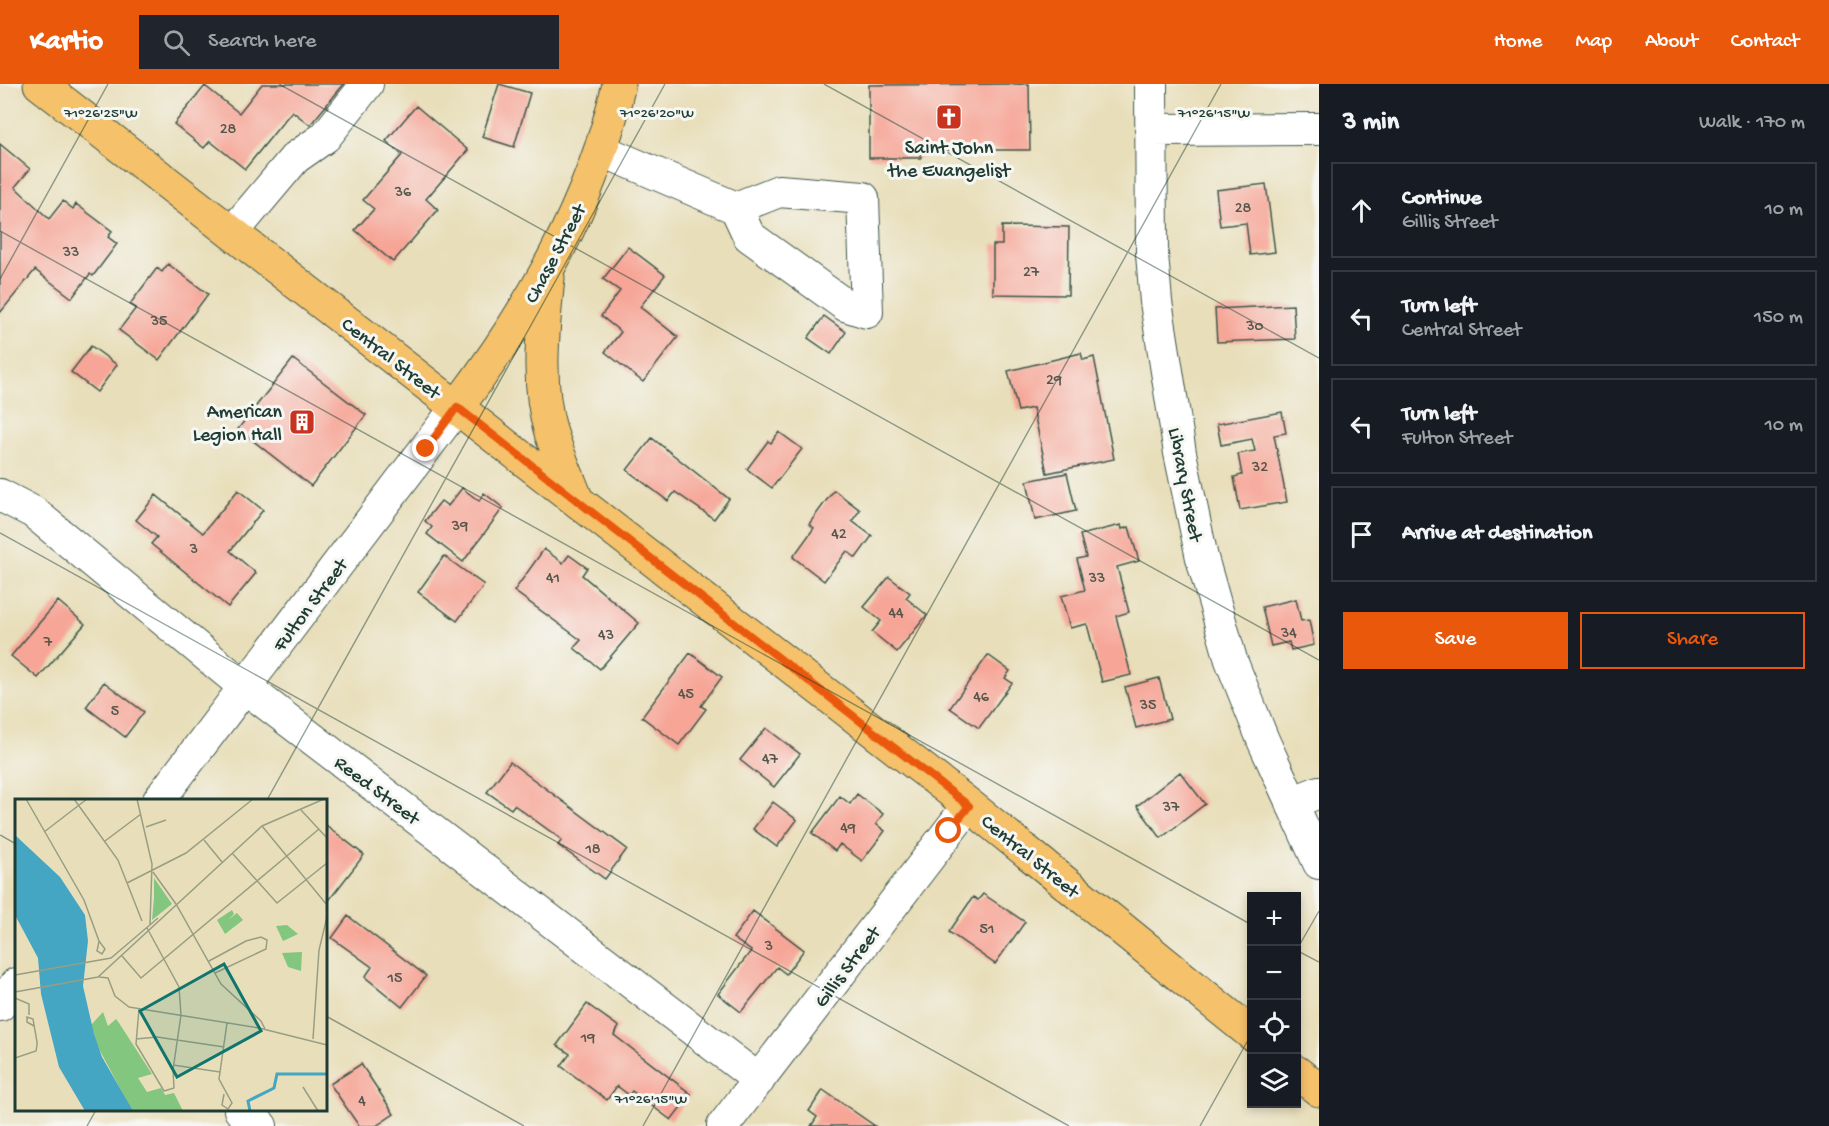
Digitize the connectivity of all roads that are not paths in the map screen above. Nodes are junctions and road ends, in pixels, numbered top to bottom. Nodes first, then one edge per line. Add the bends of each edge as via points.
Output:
1 (40, 84) edge
2 (367, 84) edge
3 (619, 84) edge
4 (1151, 84) edge
5 (1319, 129) edge
6 (1151, 130) junction
7 (601, 150) junction
8 (736, 208) junction
9 (232, 233) junction
10 (548, 272) junction
11 (457, 407) junction
12 (0, 495) edge
13 (576, 498) junction
14 (246, 688) junction
15 (1305, 798) edge
16 (161, 799) edge
17 (969, 806) junction
18 (1319, 863) edge
19 (15, 985) edge
20 (0, 1005) edge
21 (1247, 1031) edge
22 (1301, 1076) edge
23 (759, 1080) junction
24 (1319, 1090) edge
25 (241, 1111) edge
26 (261, 1126) edge
27 (723, 1126) edge

1 - 9 main road, Central Street
2 - 9 street via 325,137 295,158
3 - 7 main road, Chase Street
4 - 6 street, Library Street
5 - 6 street
6 - 15 street, Library Street via 1156,303 1202,558 1231,660
7 - 8 street
7 - 10 main road, Chase Street
8 - 8 street via 749,236 845,305 867,312 863,198 779,191
9 - 11 main road, Central Street
10 - 11 main road, Chase Street via 487,368
10 - 13 main road via 543,391 551,432
11 - 13 main road, Central Street
11 - 14 street, Fulton Street
12 - 14 street, Reed Street via 33,513
13 - 17 main road, Central Street
14 - 16 street, Fulton Street
14 - 23 street, Reed Street
15 - 18 street, Library Street
17 - 21 main road, Central Street
17 - 23 street, Gillis Street
19 - 20 street
22 - 24 main road
23 - 27 street, Gillis Street
25 - 26 street

